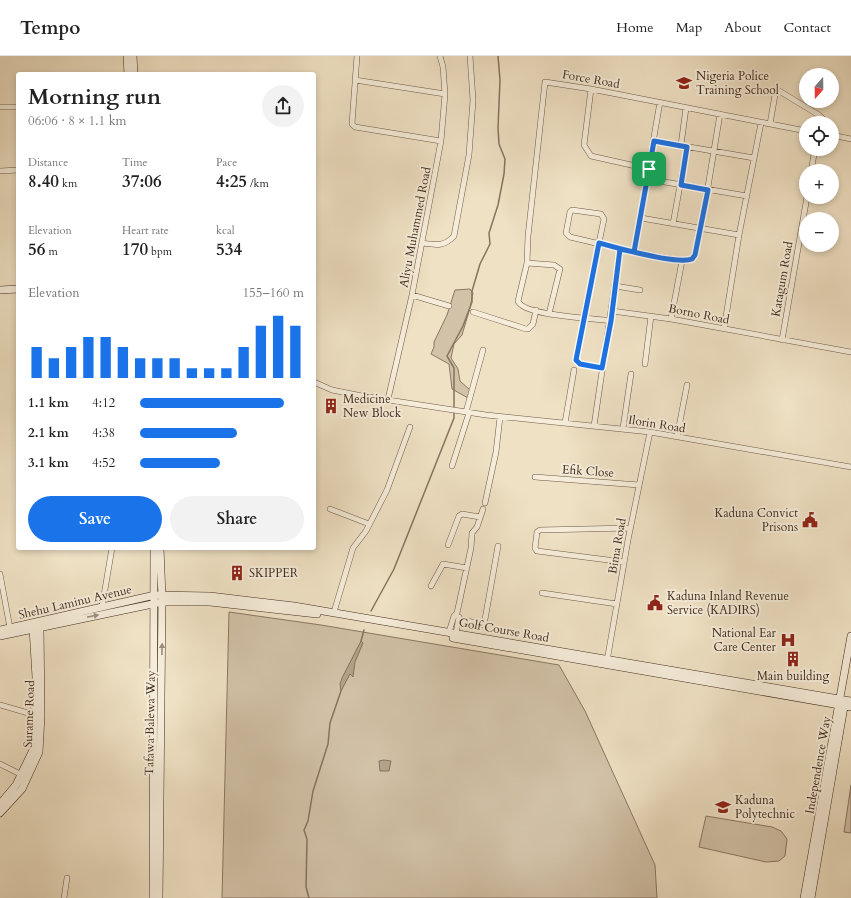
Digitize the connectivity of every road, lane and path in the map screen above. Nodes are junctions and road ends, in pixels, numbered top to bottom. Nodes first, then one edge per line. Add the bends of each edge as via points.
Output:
1 (127, 56) edge
2 (132, 56) edge
3 (357, 56) edge
4 (440, 56) edge
5 (470, 56) edge
6 (128, 72) edge
7 (134, 72) edge
8 (355, 80) junction
9 (591, 89) junction
10 (445, 94) junction
11 (660, 102) junction
12 (16, 107) edge
13 (0, 108) edge
14 (686, 108) junction
15 (720, 114) junction
16 (820, 116) edge
17 (761, 123) junction
18 (770, 124) junction
19 (799, 130) edge
20 (839, 136) edge
21 (851, 139) edge
22 (441, 141) junction
23 (654, 141) junction
24 (681, 145) junction
25 (687, 147) junction
26 (714, 151) junction
27 (754, 158) junction
28 (649, 169) junction
29 (16, 170) edge
30 (0, 171) edge
31 (647, 179) junction
32 (681, 185) junction
33 (708, 190) junction
34 (747, 196) junction
35 (806, 204) edge
36 (641, 218) junction
37 (674, 224) junction
38 (701, 229) junction
39 (739, 235) junction
40 (422, 243) junction
41 (599, 243) junction
42 (620, 249) junction
43 (634, 252) junction
44 (682, 261) junction
45 (527, 263) junction
46 (615, 286) junction
47 (16, 289) edge
48 (0, 290) edge
49 (640, 290) dead end
50 (412, 295) junction
51 (449, 306) dead end
52 (536, 310) junction
53 (612, 311) junction
54 (473, 312) dead end
55 (549, 314) junction
56 (651, 316) junction
57 (583, 317) junction
58 (671, 319) junction
59 (611, 321) junction
60 (724, 329) junction
61 (782, 340) junction
62 (483, 350) dead end
63 (851, 352) edge
64 (645, 364) dead end
65 (602, 368) junction
66 (574, 370) dead end
67 (631, 374) dead end
68 (316, 383) edge
69 (687, 385) dead end
70 (388, 399) junction
71 (468, 412) junction
72 (500, 417) junction
73 (565, 423) junction
74 (594, 426) junction
75 (410, 427) dead end
76 (622, 428) junction
77 (650, 432) junction
78 (677, 437) junction
79 (452, 466) dead end
80 (851, 467) edge
81 (535, 477) dead end
82 (639, 485) junction
83 (485, 503) dead end
84 (330, 509) dead end
85 (483, 509) dead end
86 (480, 517) junction
87 (369, 524) junction
88 (630, 528) junction
89 (448, 546) dead end
90 (498, 546) dead end
91 (112, 550) edge
92 (154, 550) edge
93 (160, 550) edge
94 (624, 562) junction
95 (467, 568) junction
96 (0, 574) edge
97 (431, 586) dead end
98 (542, 593) dead end
99 (159, 599) junction
100 (617, 604) junction
101 (102, 607) junction
102 (293, 608) junction
103 (334, 612) junction
104 (457, 613) junction
105 (459, 619) junction
106 (37, 627) junction
107 (10, 628) junction
108 (0, 630) edge
109 (453, 633) junction
110 (0, 636) edge
111 (851, 636) edge
112 (607, 662) junction
113 (851, 665) edge
114 (845, 703) edge
115 (0, 706) edge
116 (35, 716) junction
117 (0, 764) edge
118 (22, 775) junction
119 (0, 804) edge
120 (0, 813) edge
121 (67, 878) dead end
122 (64, 898) edge
123 (153, 898) edge
124 (159, 898) edge
125 (804, 898) edge
126 (811, 898) edge

1 - 6 street
2 - 7 street
3 - 8 street
4 - 10 street, Aliyu Muhammed Road
5 - 40 street via 473,100 469,155 454,236 441,246
8 - 10 street
8 - 22 street via 352,124
9 - 11 street, Force Road
9 - 28 street via 584,145 587,152 591,156
9 - 45 street, Force Road via 545,82
10 - 22 street, Aliyu Muhammed Road
11 - 14 street, Force Road
11 - 23 street
12 - 13 street
14 - 15 street, Force Road
14 - 24 street
15 - 17 street, Force Road
15 - 26 street
16 - 18 street via 776,89
17 - 18 street, Force Road
17 - 27 street
18 - 19 street, Force Road
20 - 21 street
22 - 40 street, Aliyu Muhammed Road
23 - 24 street
23 - 28 street
24 - 25 street
25 - 26 street
25 - 32 street
26 - 27 street
26 - 33 street
27 - 34 street
28 - 31 street
29 - 30 street
31 - 32 street
31 - 36 street
32 - 33 street
32 - 37 street
33 - 34 street
33 - 38 street
34 - 39 street
35 - 61 street, Katagum Road
36 - 37 street
36 - 43 street
37 - 38 street
38 - 39 street
38 - 44 street via 695,255 692,259
39 - 60 street
40 - 50 street, Aliyu Muhammed Road
41 - 41 street via 567,236 572,210 603,215
41 - 42 street
41 - 57 street
42 - 43 street
42 - 46 street
43 - 44 street
44 - 58 street
45 - 52 street, Force Road via 518,301 519,304
45 - 55 street via 554,265 560,269
46 - 49 street
46 - 53 street
47 - 48 street
50 - 51 street
50 - 70 street, Aliyu Muhammed Road
52 - 54 street via 533,324 528,329
52 - 55 street
53 - 56 street, Borno Road
53 - 59 street
55 - 57 street
56 - 58 street, Borno Road
56 - 64 street
57 - 59 street
57 - 65 street via 577,362
58 - 60 street, Borno Road
59 - 65 street
60 - 61 street, Borno Road
61 - 63 street, Borno Road
62 - 71 street
65 - 74 street
66 - 73 street
67 - 76 street
68 - 70 street, Ilorin Road via 332,390
69 - 78 street
70 - 71 street, Ilorin Road
71 - 72 street, Ilorin Road
71 - 79 street
72 - 73 street, Ilorin Road
72 - 83 street via 496,452
73 - 74 street, Ilorin Road
74 - 76 street, Ilorin Road
75 - 87 street via 387,490
76 - 77 street, Ilorin Road
77 - 78 street, Ilorin Road
77 - 82 street, Bima Road
78 - 80 street, Ilorin Road
81 - 82 street, Efik Close
82 - 88 street, Bima Road
84 - 87 street
85 - 86 street
86 - 89 street via 462,514 459,516
86 - 95 street via 472,533
87 - 103 street via 353,548
88 - 94 street, Bima Road
88 - 94 street via 540,530 535,548 537,551
90 - 105 street via 484,625
91 - 101 street
92 - 99 street, Tafawa Balewa Way
93 - 99 street, Tafawa Balewa Way
94 - 100 street, Bima Road
95 - 97 street via 443,564
95 - 104 street
96 - 107 street
98 - 100 street
99 - 101 street, Shehu Laminu Avenue
99 - 102 street, Golf Course Road
106 -> 99 street, Shehu Laminu Avenue
99 - 123 street, Tafawa Balewa Way
124 -> 99 street, Tafawa Balewa Way
100 - 112 street, Bima Road
101 - 107 street, Shehu Laminu Avenue
102 - 103 street, Golf Course Road
102 - 112 street, Golf Course Road
103 - 109 street, Golf Course Road
104 - 105 street
104 - 109 street via 454,616
105 - 109 street
106 - 110 street, Shehu Laminu Avenue
106 - 116 street, Surame Road
106 - 120 street, Surame Road via 41,716 39,752 22,789
107 - 108 street, Shehu Laminu Avenue
109 - 112 street, Golf Course Road
111 - 114 street, Independence Way
112 - 114 street, Golf Course Road
113 - 114 street, Independence Way
114 - 125 street, Independence Way
114 - 126 street, Independence Way
115 - 116 street
116 - 118 street, Surame Road via 33,750
117 - 118 street
118 - 119 street, Surame Road
121 - 122 street

